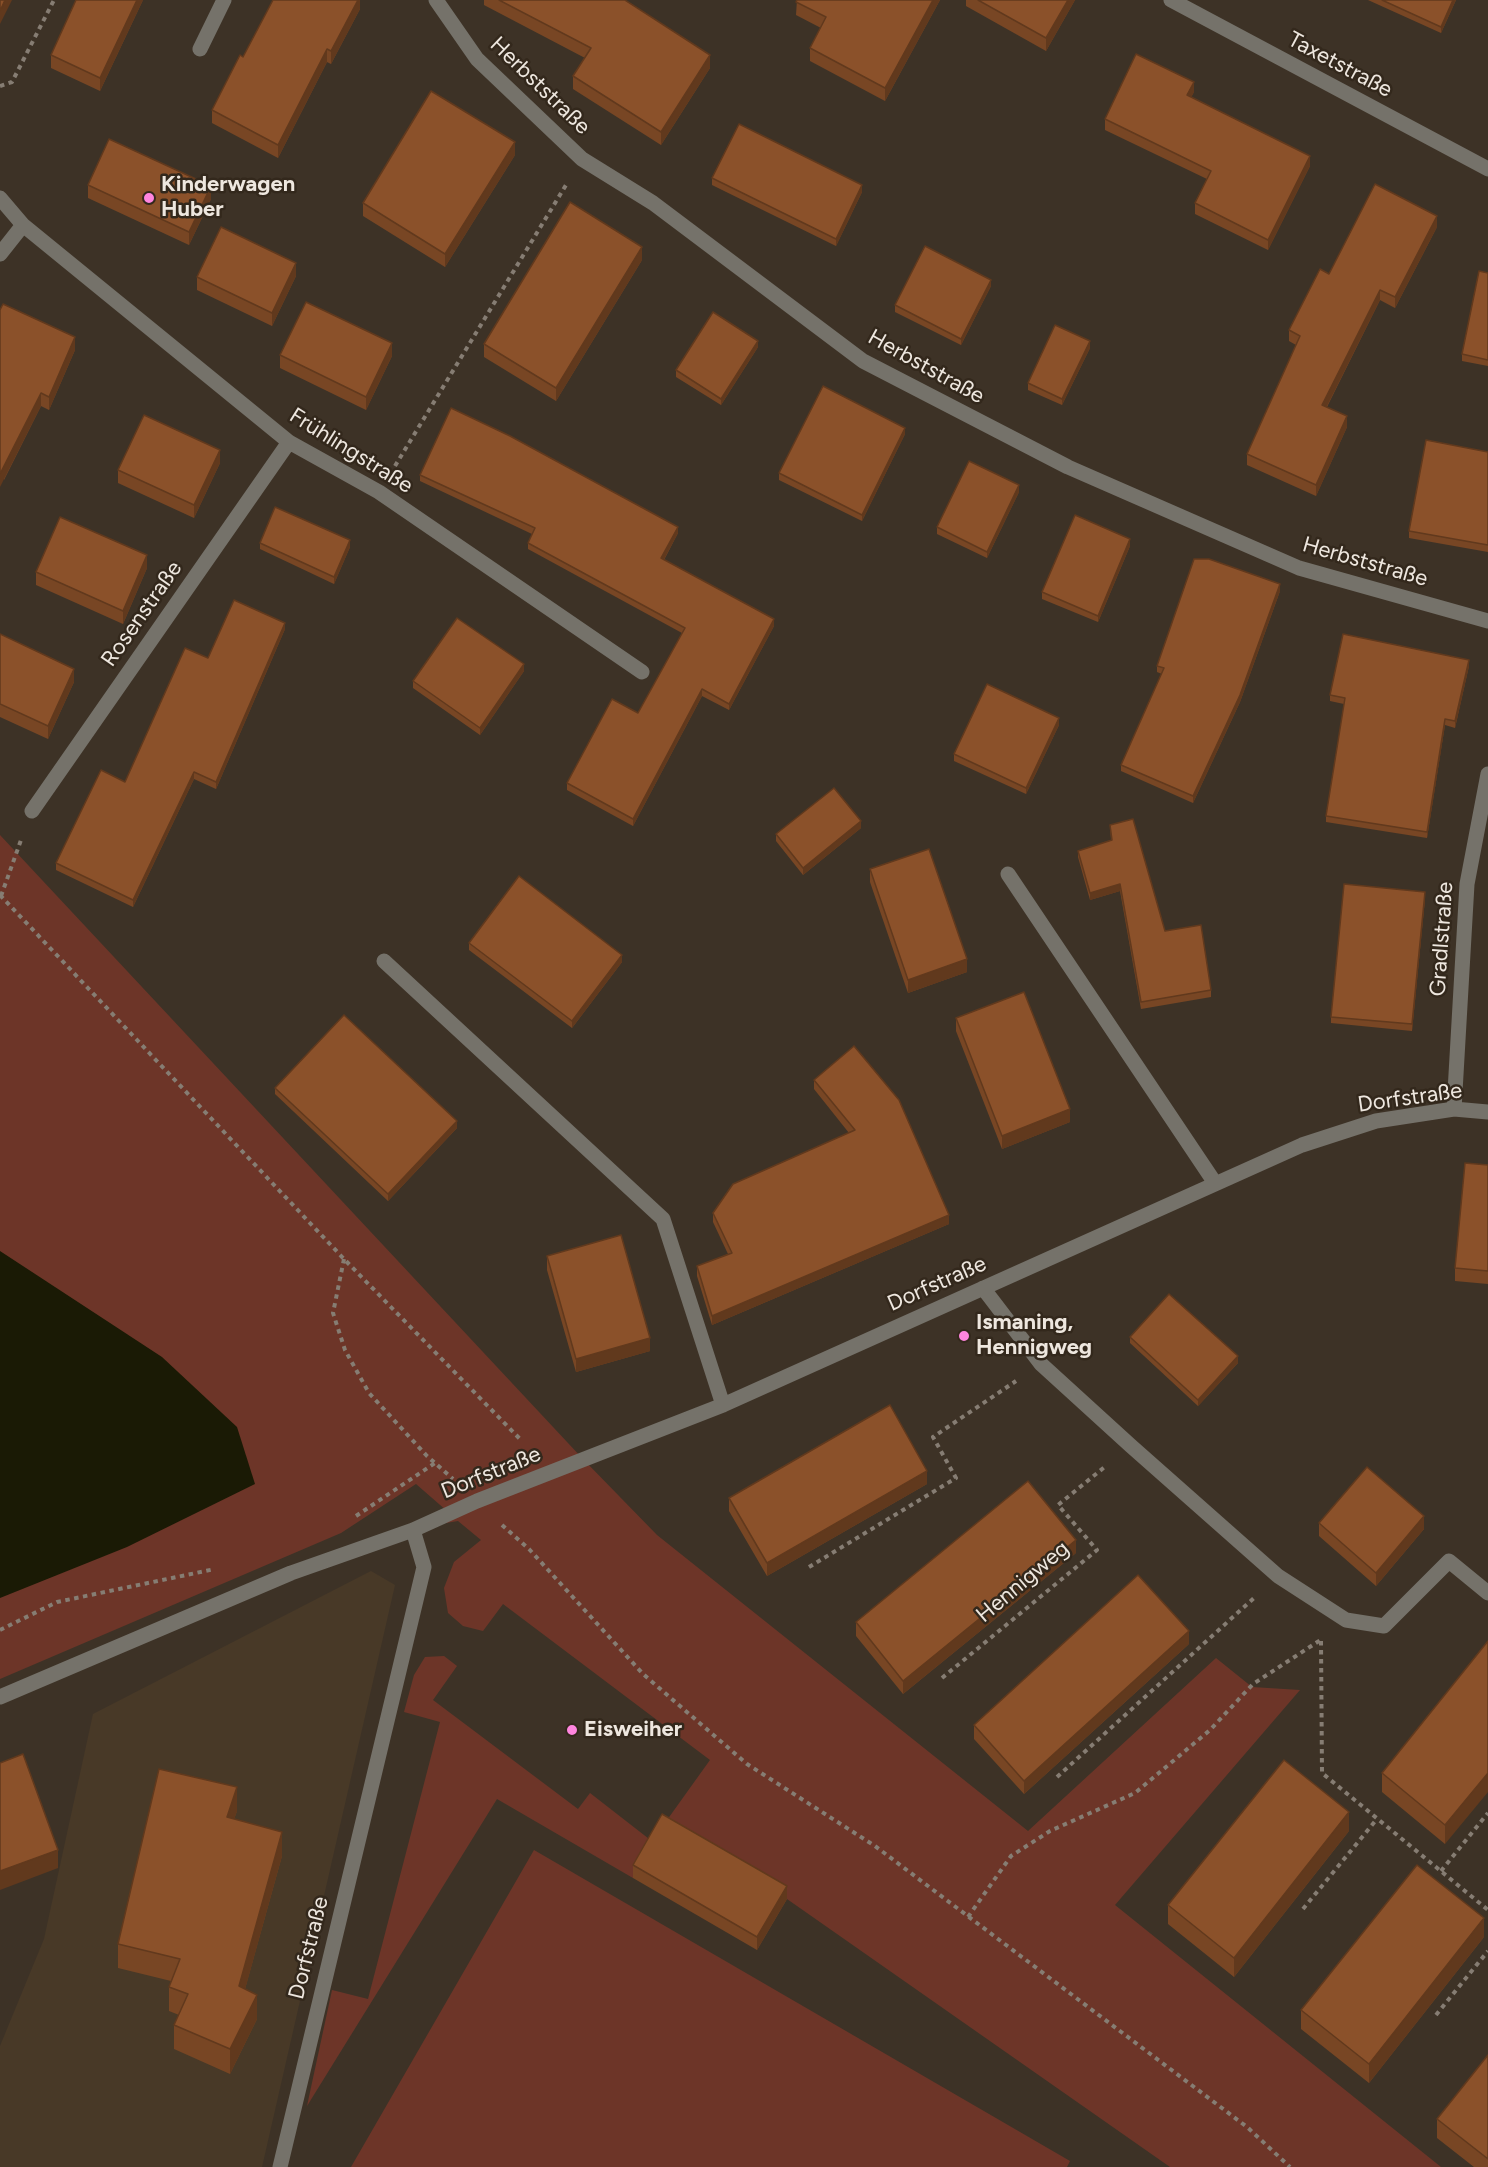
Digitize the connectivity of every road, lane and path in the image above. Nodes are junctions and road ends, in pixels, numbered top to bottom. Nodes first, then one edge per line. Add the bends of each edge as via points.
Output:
1 (54, 0) edge
2 (224, 0) edge
3 (436, 0) edge
4 (1172, 0) edge
5 (200, 49) dead end
6 (0, 86) edge
7 (582, 159) junction
8 (1488, 169) edge
9 (0, 198) edge
10 (23, 225) junction
11 (0, 254) edge
12 (289, 442) junction
13 (379, 492) junction
14 (1488, 621) edge
15 (642, 672) dead end
16 (1488, 774) edge
17 (32, 811) joint
18 (1008, 874) dead end
19 (0, 896) edge
20 (384, 961) dead end
21 (1454, 1109) junction
22 (1488, 1112) edge
23 (1215, 1183) junction
24 (344, 1259) junction
25 (983, 1288) junction
26 (1041, 1364) junction
27 (723, 1405) junction
28 (520, 1438) dead end
29 (1131, 1446) junction
30 (435, 1463) junction
31 (477, 1501) junction
32 (355, 1516) dead end
33 (413, 1530) junction
34 (227, 1567) dead end
35 (809, 1567) dead end
36 (1278, 1576) junction
37 (1488, 1593) edge
38 (1346, 1620) junction
39 (0, 1630) edge
40 (1321, 1641) junction
41 (942, 1678) dead end
42 (0, 1697) edge
43 (1057, 1777) dead end
44 (1488, 1813) edge
45 (1377, 1819) junction
46 (1441, 1871) junction
47 (1303, 1909) dead end
48 (1488, 1910) edge
49 (968, 1917) junction
50 (1488, 1951) edge
51 (1436, 2015) dead end
52 (280, 2167) edge
53 (1290, 2167) edge

1 - 6 path via 12,82
2 - 5 street
3 - 7 street, Herbststraße via 477,59
4 - 8 street, Taxetstraße
7 - 13 path
7 - 14 street, Herbststraße via 653,203 863,361 1058,462 1299,568
9 - 10 street, Frühlingstraße
10 - 11 street
10 - 12 street, Frühlingstraße
12 - 13 street, Frühlingstraße
12 - 17 street, Rosenstraße
13 - 15 street, Frühlingstraße
16 - 21 street, Gradlstraße via 1467,884
17 - 19 path
18 - 23 street
19 - 24 path
20 - 27 street via 663,1219
21 - 22 street, Dorfstraße
21 - 23 street, Dorfstraße via 1376,1121 1302,1145
23 - 25 street, Dorfstraße
24 - 28 path
24 - 30 path via 333,1313 345,1350 369,1393
25 - 26 street
25 - 27 street, Dorfstraße
26 - 29 street
26 - 35 path via 933,1437 956,1478
27 - 31 street, Dorfstraße
29 - 36 street
29 - 41 path, Hennigweg via 1058,1505 1096,1550
30 - 31 path
30 - 32 path
31 - 33 street, Dorfstraße
31 - 49 path via 529,1549 644,1674 747,1764 875,1846
33 - 42 street, Dorfstraße via 291,1573
33 - 52 street, Dorfstraße via 424,1567
34 - 39 path via 57,1602
36 - 38 street
36 - 43 path
37 - 38 street via 1449,1561 1384,1626
38 - 40 path
40 - 45 path via 1322,1773
40 - 49 path via 1253,1684 1210,1730 1135,1793 1050,1831 1011,1856
44 - 46 path
45 - 46 path
45 - 47 path
46 - 48 path
49 - 53 path via 1247,2127
50 - 51 path

